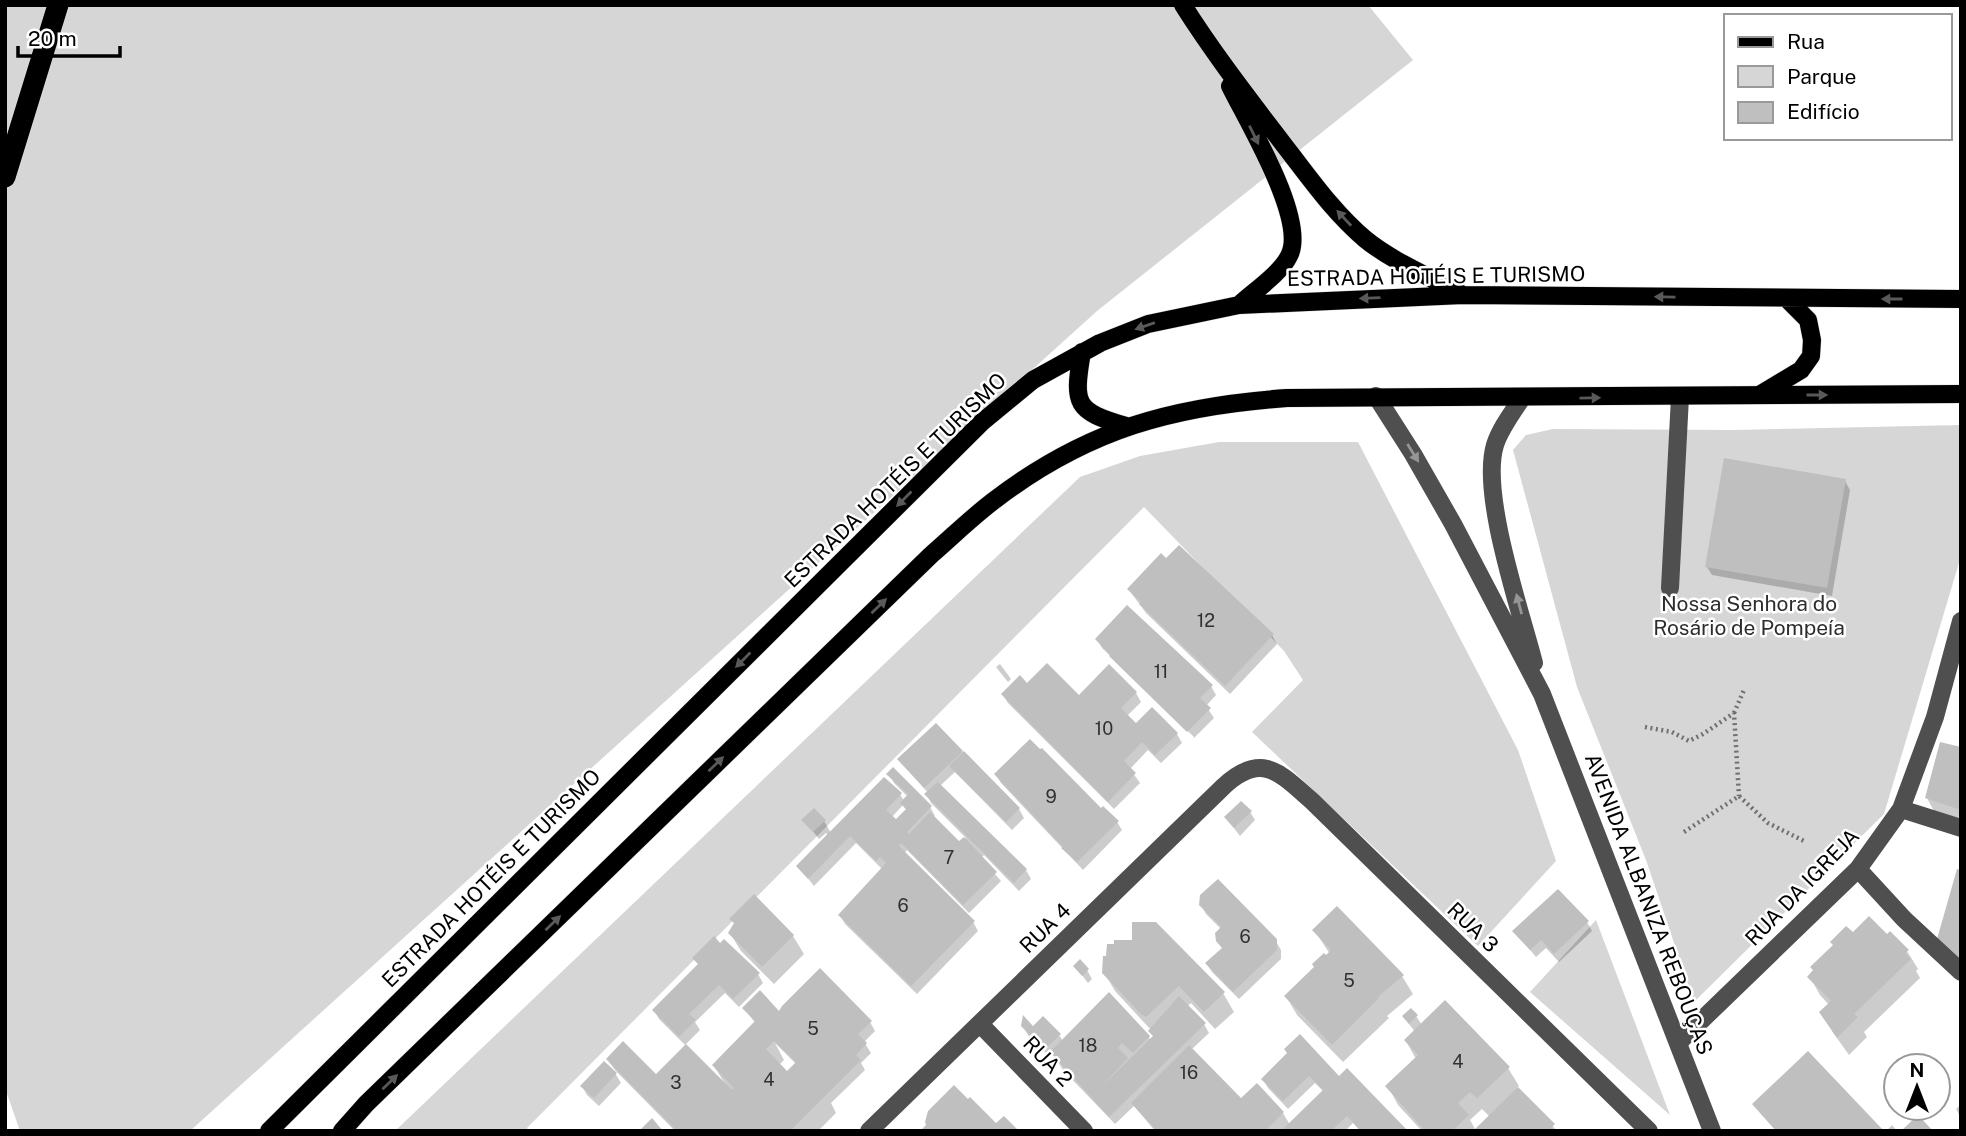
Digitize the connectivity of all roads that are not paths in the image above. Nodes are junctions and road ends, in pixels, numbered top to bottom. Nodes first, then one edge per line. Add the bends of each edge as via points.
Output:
1 (58, 5) edge
2 (1183, 5) edge
3 (1213, 52) junction
4 (5, 177) edge
5 (1463, 295) junction
6 (1787, 299) junction
7 (1961, 299) edge
8 (1239, 305) junction
9 (1082, 352) junction
10 (1761, 394) junction
11 (1961, 394) edge
12 (1376, 396) junction
13 (1680, 397) junction
14 (1522, 398) junction
15 (1126, 426) junction
16 (1671, 588) dead end
17 (1961, 621) edge
18 (1542, 694) junction
19 (1258, 766) joint
20 (1901, 809) junction
21 (1961, 828) edge
22 (1858, 869) junction
23 (1961, 972) edge
24 (980, 1024) junction
25 (1679, 1042) junction
26 (269, 1131) edge
27 (342, 1131) edge
28 (869, 1131) edge
29 (1084, 1131) edge
30 (1649, 1131) edge
31 (1712, 1131) edge

1 - 4 highway
2 - 3 main road
5 -> 3 main road via 1366,240 1346,221
3 -> 8 main road via 1281,191 1293,227 1290,255
6 -> 5 main road, ESTRADA HOTÉIS E TURISMO
5 -> 8 main road, ESTRADA HOTÉIS E TURISMO
7 -> 6 main road, ESTRADA HOTÉIS E TURISMO
6 - 10 main road via 1808,320 1811,356 1801,370
8 -> 9 main road, ESTRADA HOTÉIS E TURISMO via 1148,324
9 - 15 main road via 1081,405 1098,417
9 -> 26 main road, ESTRADA HOTÉIS E TURISMO via 1033,380 982,422
10 -> 11 main road
10 - 13 main road
12 - 14 main road
12 - 15 main road via 1251,400
12 -> 18 street, AVENIDA ALBANIZA REBOUÇAS via 1454,524
14 -> 13 main road
13 - 16 street
18 -> 14 street, AVENIDA ALBANIZA REBOUÇAS via 1499,530 1491,479 1494,447
27 -> 15 main road via 931,555 996,499 1041,469
17 - 20 street, RUA DA IGREJA via 1935,717
18 - 25 street, AVENIDA ALBANIZA REBOUÇAS
19 - 24 street, RUA 4 via 1234,776
19 - 30 street, RUA 3 via 1279,773 1312,801
20 - 21 street
20 - 22 street, RUA DA IGREJA
22 - 23 street
22 - 25 street, RUA DA IGREJA
24 - 28 street, RUA 4
24 - 29 street, RUA 2
25 - 31 street, AVENIDA ALBANIZA REBOUÇAS

